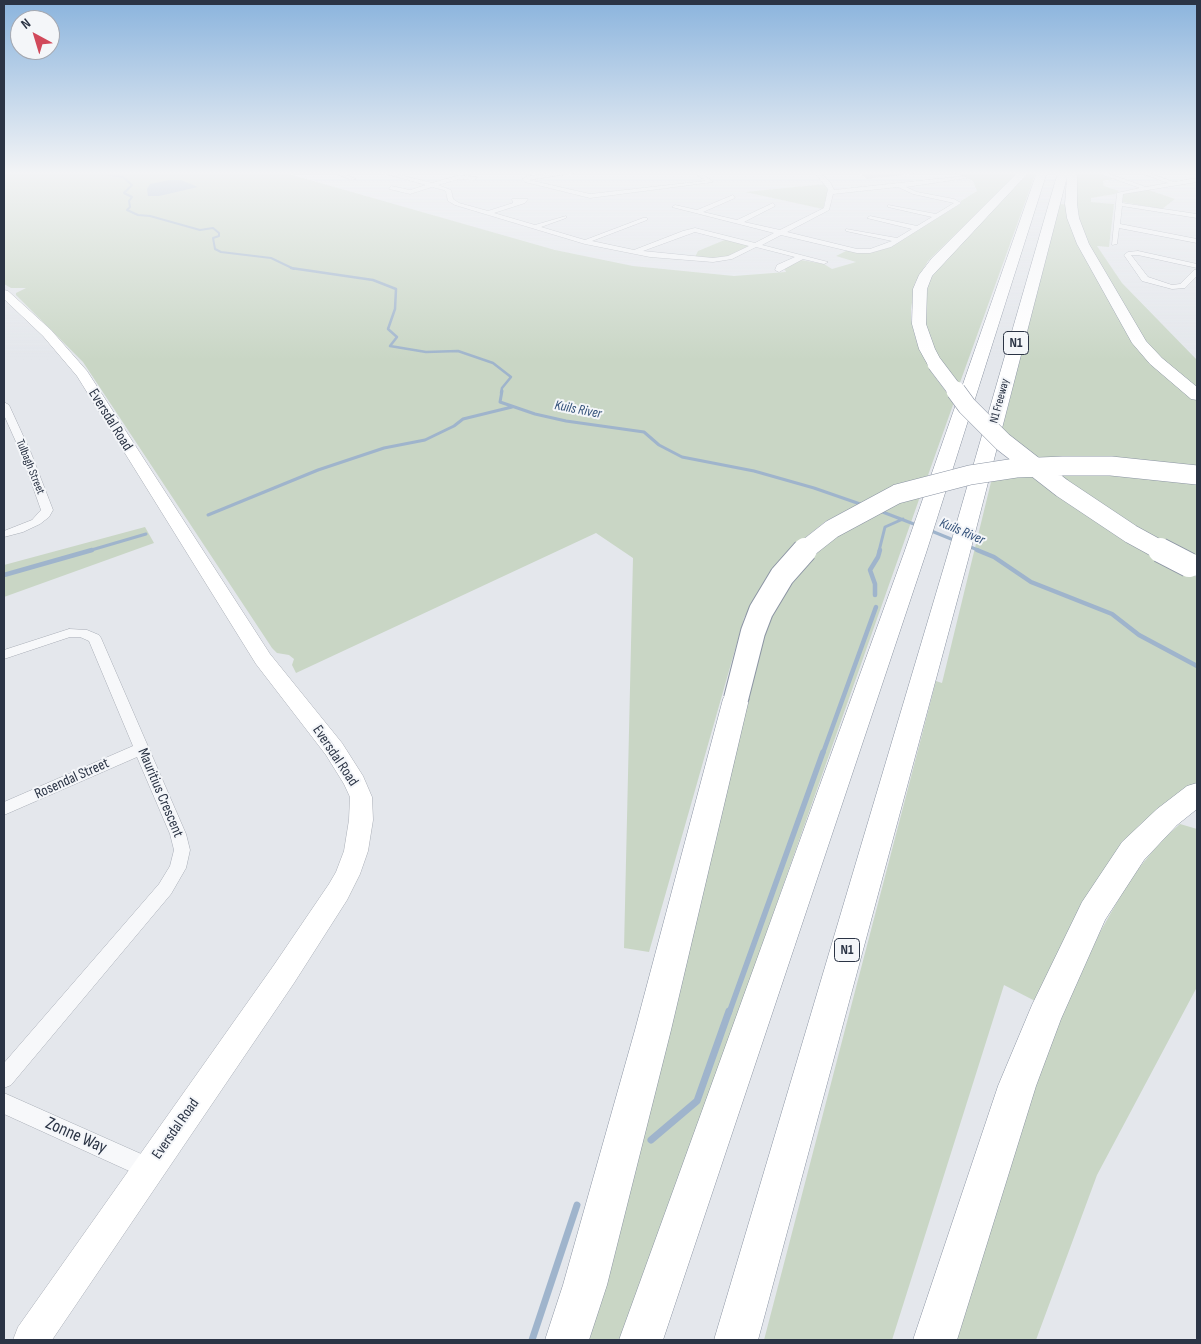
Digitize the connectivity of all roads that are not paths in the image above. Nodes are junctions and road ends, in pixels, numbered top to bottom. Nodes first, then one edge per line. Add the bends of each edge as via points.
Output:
1 (561, 235) edge
2 (604, 235) edge
3 (677, 235) edge
4 (715, 235) edge
5 (780, 235) edge
6 (790, 235) edge
7 (872, 235) edge
8 (907, 235) edge
9 (961, 235) edge
10 (1021, 235) edge
11 (1046, 235) edge
12 (1079, 235) edge
13 (1115, 235) edge
14 (1165, 235) edge
15 (898, 240) junction
16 (1197, 241) edge
17 (585, 242) junction
18 (1114, 244) dead end
19 (758, 246) junction
20 (635, 252) junction
21 (801, 257) junction
22 (824, 262) dead end
23 (1197, 266) edge
24 (779, 270) dead end
25 (1197, 272) edge
26 (4, 293) edge
27 (1197, 395) edge
28 (5, 410) edge
29 (1197, 475) edge
30 (4, 534) edge
31 (1193, 567) edge
32 (4, 654) edge
33 (141, 749) junction
34 (1197, 794) edge
35 (4, 809) edge
36 (4, 1078) edge
37 (4, 1103) edge
38 (149, 1168) junction
39 (31, 1340) edge
40 (567, 1340) edge
41 (641, 1340) edge
42 (736, 1340) edge
43 (935, 1340) edge

1 - 17 street
2 - 17 street
3 - 20 street
4 - 19 street
5 - 19 street
6 - 15 street via 861,252 889,246
7 - 15 street
8 - 15 street
9 - 31 highway, bridge via 936,260 920,289 919,324 935,364 967,406 1003,442 1093,510
10 - 41 highway, N1 via 915,553
11 - 42 highway, N1 Freeway / N1
12 - 27 highway via 1140,343 1156,362
13 - 18 street
14 - 16 street
17 - 20 street
19 - 20 street via 719,260
19 - 21 street
21 - 22 street
21 - 24 street
23 - 25 street via 1138,253 1127,255 1145,280 1166,286 1182,286
26 - 38 main road, Eversdal Road via 47,333 82,374 263,659 334,749 361,798 356,851 348,874 284,974
28 - 30 street, Tulbagh Street via 26,453 47,510 36,522
29 - 40 highway, bridge via 1111,466 1016,468 970,474 897,494 868,508 812,543 782,576 761,611 753,632 653,1030 585,1285
32 - 33 street, Mauritius Crescent via 62,635 91,636
33 - 35 street, Rosendal Street
33 - 36 street, Mauritius Crescent via 181,842 178,868 165,889
34 - 43 highway via 1167,817 1133,851 1093,912 1044,1017 1017,1086
37 - 38 street, Zonne Way
38 - 39 main road, Eversdal Road

